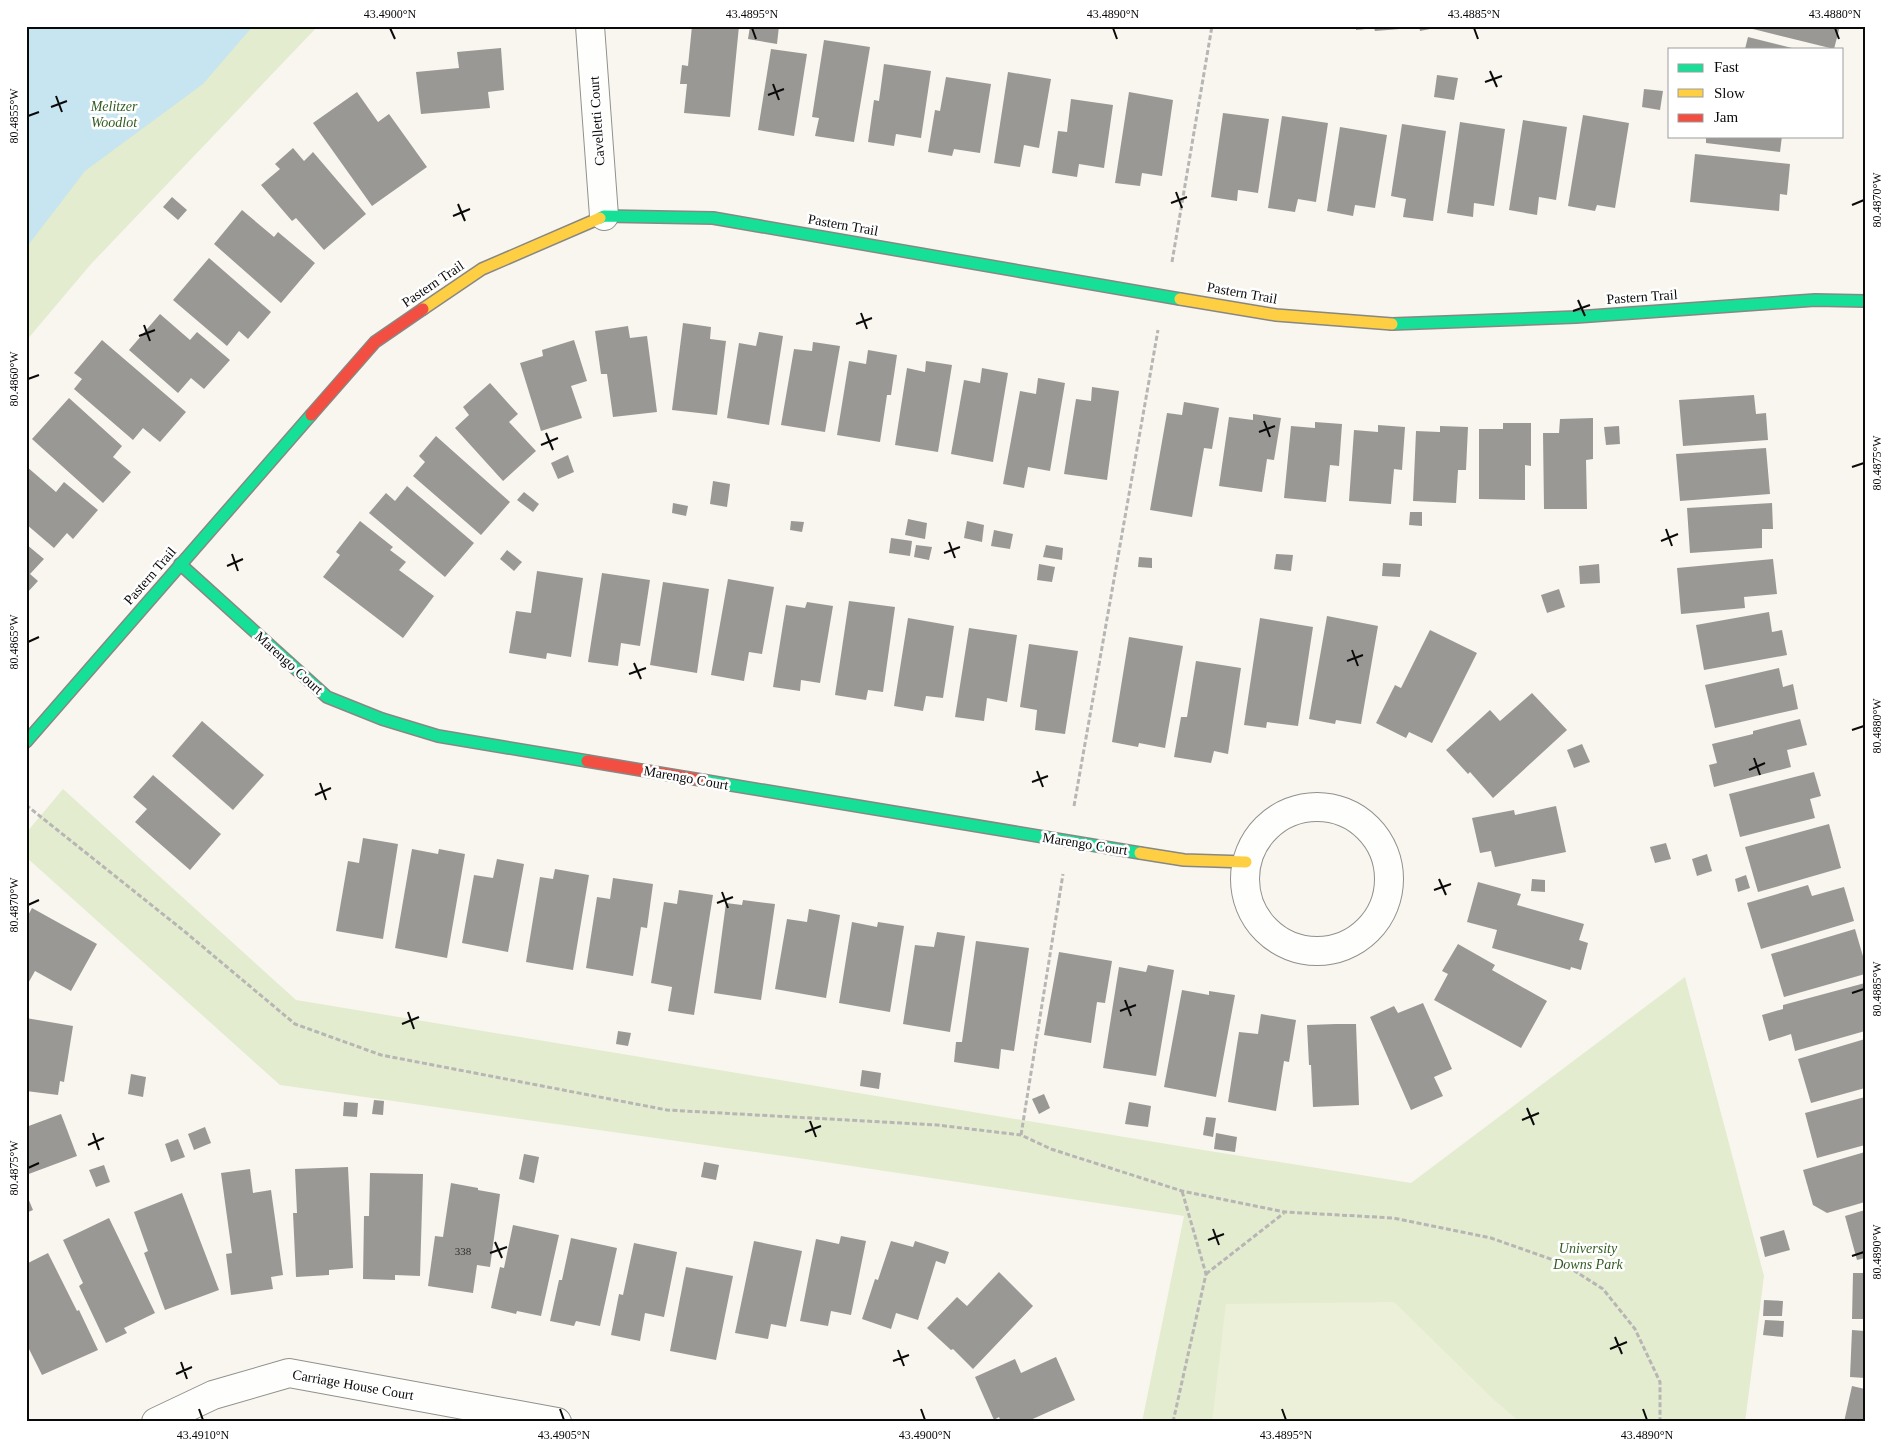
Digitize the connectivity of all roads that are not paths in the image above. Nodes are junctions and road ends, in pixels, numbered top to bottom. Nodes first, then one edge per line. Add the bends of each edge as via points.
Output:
1 (590, 26) edge
2 (604, 216) junction
3 (1865, 301) edge
4 (180, 564) junction
5 (26, 742) edge
6 (1246, 862) junction
7 (156, 1422) edge
8 (557, 1422) edge

1 - 2 street, Cavelletti Court
2 - 3 street, Pastern Trail via 713,218 1276,314 1391,324 1576,317 1815,300
2 - 4 street, Pastern Trail via 482,269 374,342
4 - 5 street, Pastern Trail
4 - 6 street, Marengo Court via 327,697 382,719 438,736 1077,844 1184,860
6 - 6 street via 1247,898 1257,921 1283,944 1307,952 1332,950 1367,932 1381,912 1389,886 1386,860 1370,831 1351,815 1324,807 1299,808 1268,824 1253,844
7 - 8 street, Carriage House Court via 213,1395 289,1373

